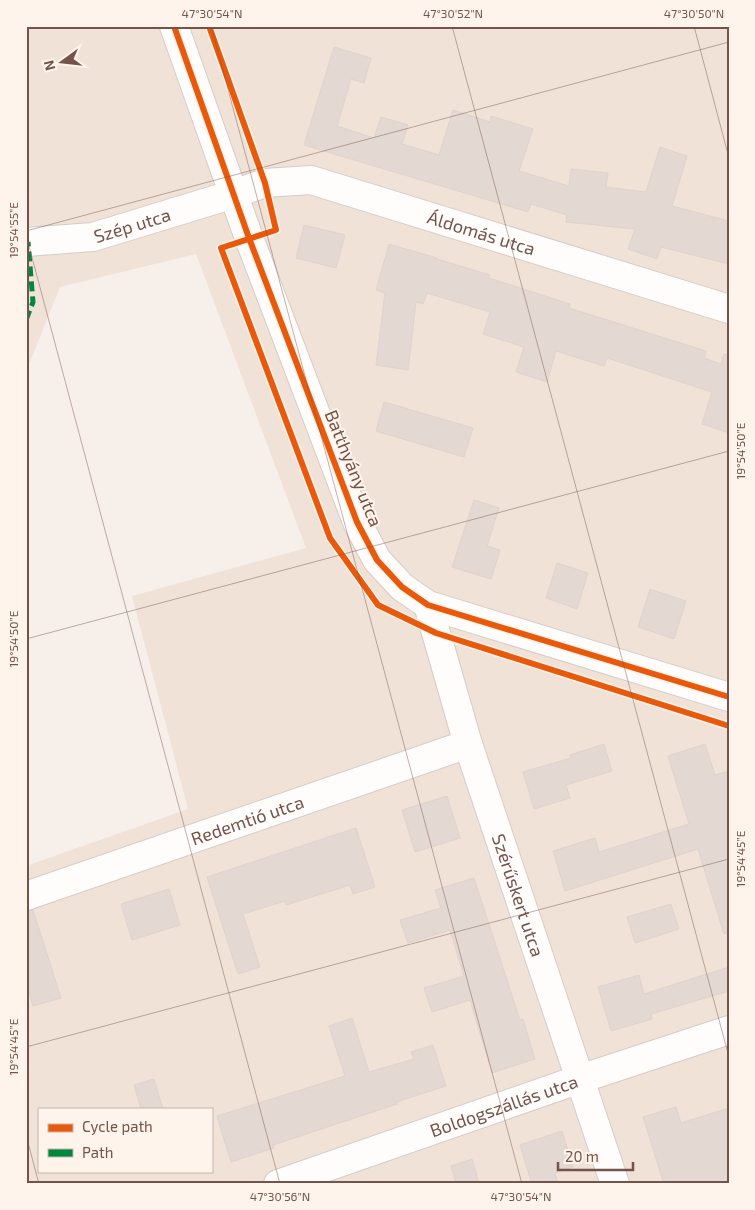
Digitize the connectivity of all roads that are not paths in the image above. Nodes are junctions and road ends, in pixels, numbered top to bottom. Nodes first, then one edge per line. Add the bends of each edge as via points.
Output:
1 (174, 26) edge
2 (234, 194) junction
3 (26, 242) edge
4 (729, 309) edge
5 (428, 605) junction
6 (729, 697) edge
7 (468, 744) junction
8 (26, 896) edge
9 (729, 1030) edge
10 (580, 1079) junction
11 (278, 1184) edge
12 (615, 1184) edge

1 - 2 street, Batthyány utca
2 - 3 street, Szép utca via 94,237
2 - 4 street, Áldomás utca via 264,183 311,180
2 - 5 street, Batthyány utca via 357,522 377,560 402,587
5 - 6 street, Batthyány utca
5 - 7 street, Szérűskert utca
7 - 8 street, Redemtió utca
7 - 10 street, Szérűskert utca
9 - 10 street, Boldogszállás utca
10 - 11 street, Boldogszállás utca
10 - 12 street, Szérűskert utca

